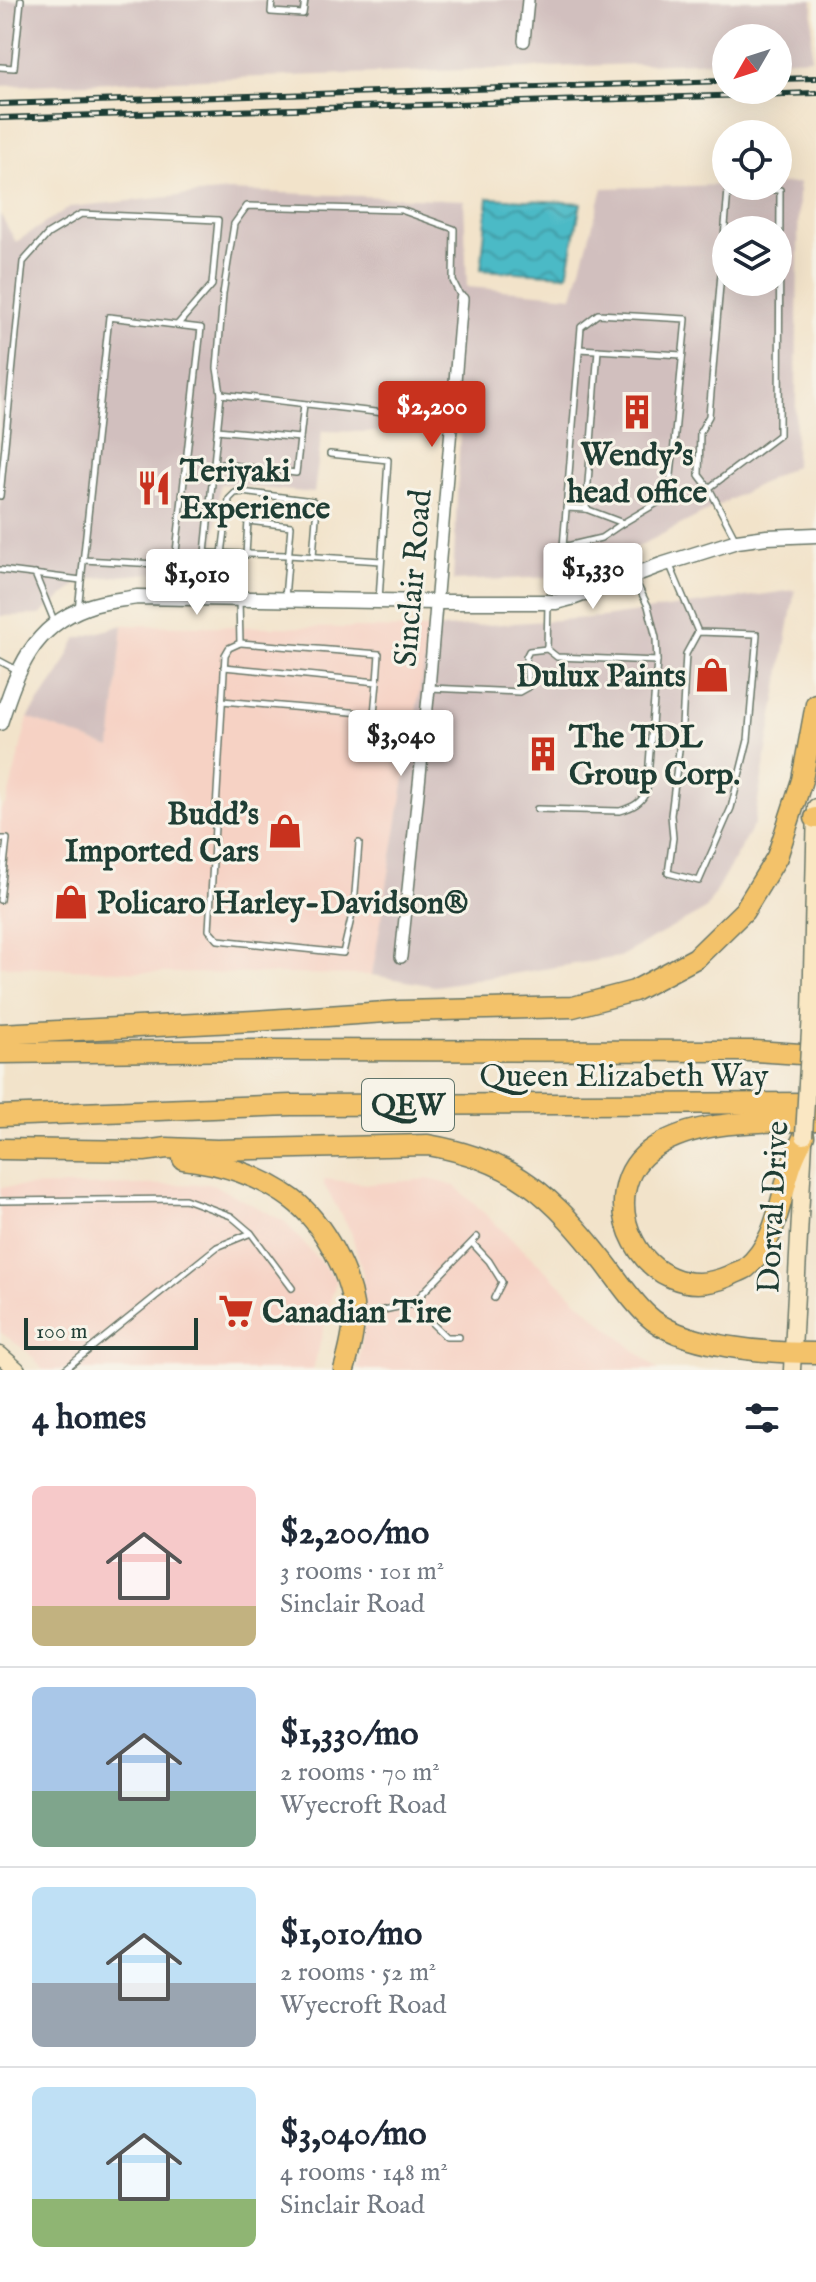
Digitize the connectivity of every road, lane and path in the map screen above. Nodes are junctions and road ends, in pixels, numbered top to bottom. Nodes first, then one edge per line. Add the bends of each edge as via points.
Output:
1 (21, 0) edge
2 (272, 0) edge
3 (305, 0) edge
4 (528, 0) edge
5 (524, 41) dead end
6 (0, 67) edge
7 (462, 299) joint
8 (178, 325) junction
9 (579, 349) junction
10 (598, 350) junction
11 (682, 355) junction
12 (221, 394) junction
13 (304, 404) junction
14 (452, 421) junction
15 (217, 430) junction
16 (300, 438) junction
17 (330, 454) dead end
18 (214, 463) junction
19 (709, 488) junction
20 (0, 496) edge
21 (566, 508) junction
22 (586, 509) junction
23 (623, 523) junction
24 (816, 535) edge
25 (737, 541) junction
26 (563, 547) junction
27 (205, 553) junction
28 (222, 554) junction
29 (246, 555) junction
30 (288, 555) junction
31 (313, 556) junction
32 (83, 560) junction
33 (381, 561) junction
34 (669, 563) junction
35 (175, 565) junction
36 (0, 570) edge
37 (35, 574) junction
38 (633, 577) junction
39 (81, 580) junction
40 (171, 598) junction
41 (218, 598) junction
42 (239, 598) junction
43 (285, 599) junction
44 (379, 601) junction
45 (556, 601) junction
46 (436, 602) junction
47 (78, 611) junction
48 (55, 624) junction
49 (698, 632) junction
50 (240, 643) junction
51 (547, 649) junction
52 (0, 661) edge
53 (657, 661) junction
54 (224, 667) junction
55 (19, 671) junction
56 (377, 682) junction
57 (429, 688) junction
58 (222, 701) junction
59 (816, 704) edge
60 (0, 723) edge
61 (816, 807) edge
62 (537, 809) dead end
63 (816, 818) edge
64 (0, 839) edge
65 (359, 843) dead end
66 (0, 900) edge
67 (354, 906) junction
68 (406, 912) junction
69 (401, 957) dead end
70 (0, 1034) edge
71 (816, 1041) edge
72 (755, 1051) junction
73 (0, 1053) edge
74 (816, 1055) edge
75 (816, 1103) edge
76 (0, 1116) edge
77 (810, 1128) edge
78 (0, 1149) edge
79 (144, 1151) junction
80 (0, 1201) edge
81 (251, 1233) junction
82 (292, 1288) dead end
83 (494, 1298) dead end
84 (412, 1304) junction
85 (379, 1311) dead end
86 (459, 1337) dead end
87 (816, 1353) edge
88 (0, 1355) edge
89 (792, 1361) edge
90 (17, 1370) edge
91 (65, 1370) edge
92 (344, 1370) edge

1 - 6 lane via 14,68
2 - 3 lane via 271,12 303,14
4 - 5 street
7 - 12 lane via 453,281 454,229 401,210 247,206 234,224 223,294 217,368
7 - 14 street, Sinclair Road
8 - 20 lane via 212,285 218,220 81,214 48,234 23,262
8 - 32 lane via 109,317
8 - 35 lane via 201,328
9 - 10 lane
9 - 11 lane via 581,327 598,314 686,319
9 - 21 lane
10 - 11 lane
10 - 22 lane
11 - 23 lane via 669,496
12 - 13 lane
12 - 15 lane
13 - 14 lane
13 - 16 lane
14 - 46 street, Sinclair Road
15 - 16 lane
15 - 18 lane
16 - 18 lane via 296,473
17 - 33 lane via 388,460
18 - 27 lane
19 - 19 lane via 779,435 780,190 728,190 709,416 700,432 699,475
19 - 25 lane
21 - 22 lane
21 - 26 lane
22 - 23 lane
23 - 26 lane via 601,538
24 - 25 street
25 - 34 street
26 - 45 lane
27 - 28 lane
27 - 41 lane via 219,567
28 - 29 lane
28 - 31 lane via 229,499 242,492 313,501
29 - 30 lane
29 - 30 lane via 248,521 291,526
30 - 31 lane
30 - 43 lane
31 - 33 lane
32 - 35 lane
32 - 39 lane
33 - 44 lane
34 - 38 street
34 - 49 lane
35 - 40 lane
36 - 37 lane
37 - 39 lane
37 - 48 lane
38 - 45 street
38 - 53 lane via 653,620
39 - 47 lane
40 - 41 street
40 - 47 street via 137,597
41 - 42 street
42 - 43 street
42 - 50 lane
43 - 44 street
44 - 46 street
45 - 46 street
45 - 51 lane
46 - 57 street, Sinclair Road
47 - 48 street
48 - 55 street
49 - 49 lane via 757,634 748,740 731,808 699,881 668,873 686,654
50 - 54 lane via 229,648
50 - 56 lane via 379,654
51 - 53 lane via 557,657
51 - 57 lane via 529,651 528,687 519,692
52 - 55 lane
53 - 62 lane via 643,799 620,811
54 - 56 lane
54 - 58 lane
55 - 60 street
56 - 58 lane via 374,714
57 - 68 street, Sinclair Road
58 - 67 lane via 209,930 218,940 343,953
59 - 70 highway via 802,780 777,857 744,911 696,958 634,991 573,1007 400,1011
61 - 63 main road, Dorval Drive
63 - 77 main road, Dorval Drive, bridge
64 - 66 lane via 7,839
65 - 67 lane
67 - 68 lane
68 - 69 street, Sinclair Road
71 - 72 highway
72 - 73 highway, Queen Elizabeth Way / QEW
72 - 74 highway, Queen Elizabeth Way / QEW
75 - 76 highway, Queen Elizabeth Way / QEW via 291,1105
77 - 77 highway via 790,1167 767,1244 745,1269 713,1283 678,1282 654,1268 634,1242 625,1221 624,1192 637,1165 653,1148 717,1127
77 - 89 main road, Dorval Drive
78 - 79 highway
79 - 89 highway via 428,1145 455,1150 511,1172 542,1193 574,1224 648,1317 685,1338
79 - 92 highway via 232,1169 259,1180 293,1199 328,1237 348,1283 354,1315
80 - 81 lane via 185,1199 231,1216
81 - 82 lane
81 - 91 lane via 217,1247
83 - 84 lane via 502,1282 474,1240
84 - 85 lane
84 - 86 lane via 446,1337
87 - 89 highway
88 - 90 main road

